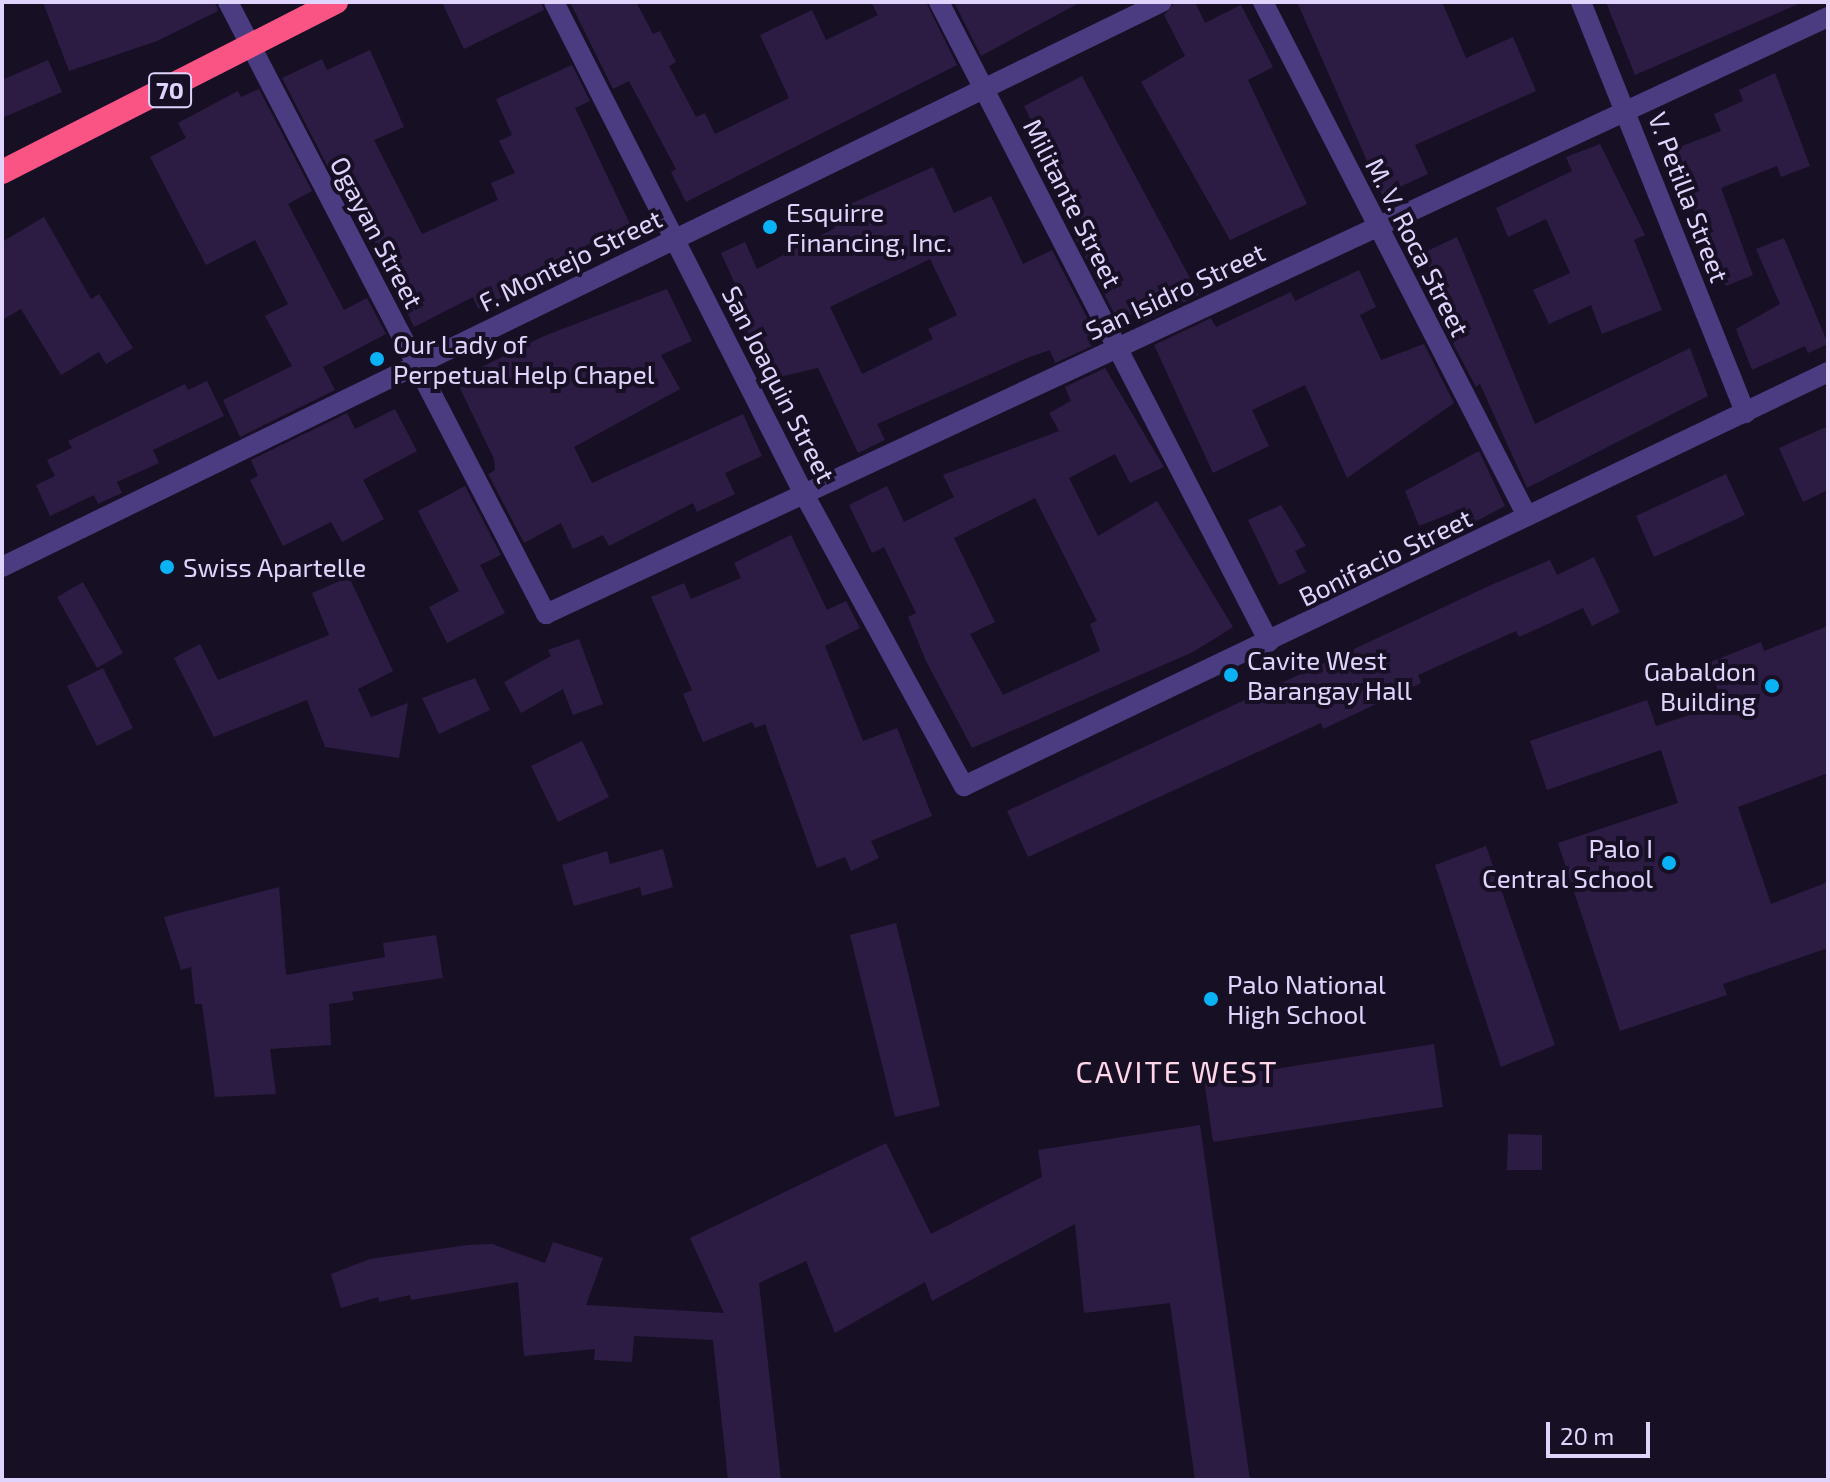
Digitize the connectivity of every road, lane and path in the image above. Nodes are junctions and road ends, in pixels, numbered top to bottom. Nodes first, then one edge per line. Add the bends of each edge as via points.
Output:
1 (228, 2) edge
2 (336, 2) edge
3 (554, 2) edge
4 (939, 2) edge
5 (1162, 2) edge
6 (1263, 2) edge
7 (1581, 2) edge
8 (1828, 17) edge
9 (251, 50) junction
10 (983, 84) junction
11 (1628, 112) junction
12 (2, 172) edge
13 (1377, 224) junction
14 (677, 238) junction
15 (1117, 347) junction
16 (416, 363) junction
17 (1828, 372) edge
18 (1745, 413) junction
19 (805, 496) junction
20 (1527, 516) junction
21 (2, 567) edge
22 (546, 614) joint
23 (1269, 642) junction
24 (964, 786) joint

1 - 9 street, Ogayan Street
2 - 9 highway, 70
3 - 14 street, San Joaquin Street
4 - 10 street, Militante Street
5 - 10 street, F. Montejo Street
6 - 13 street, M. V. Roca Street
7 - 11 street, V. Petilla Street
8 - 11 street, San Isidro Street
9 - 12 highway, 70
9 - 16 street, Ogayan Street
10 - 14 street, F. Montejo Street
10 - 15 street, Militante Street
11 - 13 street, San Isidro Street
11 - 18 street, V. Petilla Street
13 - 15 street, San Isidro Street
13 - 20 street, M. V. Roca Street
14 - 16 street, F. Montejo Street
14 - 19 street, San Joaquin Street
15 - 19 street, San Isidro Street
15 - 23 street, Militante Street
16 - 21 street, F. Montejo Street
16 - 22 street, Ogayan Street
17 - 18 street, Bonifacio Street
18 - 20 street, Bonifacio Street
19 - 22 street, San Isidro Street
19 - 24 street, San Joaquin Street
20 - 23 street, Bonifacio Street
23 - 24 street, Bonifacio Street

